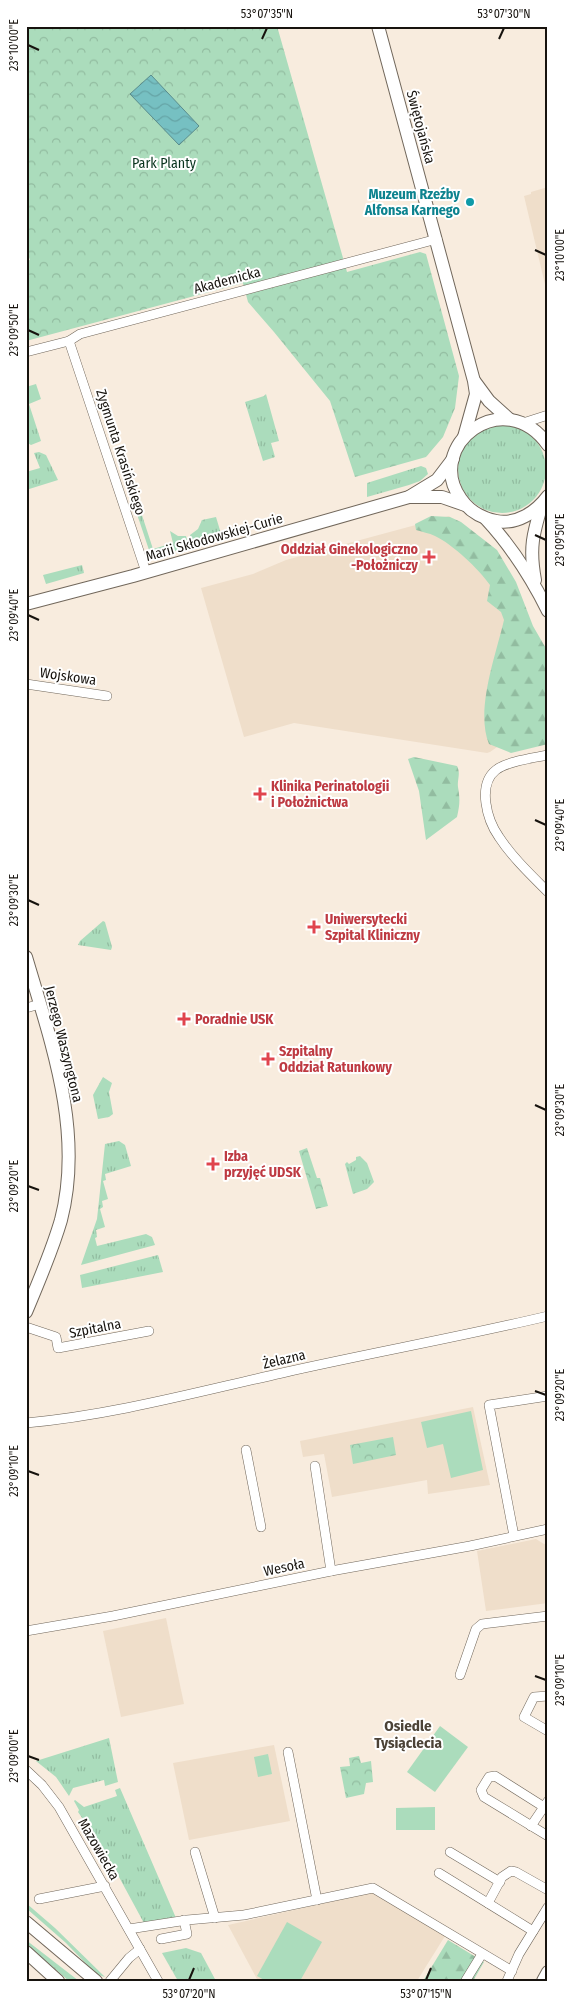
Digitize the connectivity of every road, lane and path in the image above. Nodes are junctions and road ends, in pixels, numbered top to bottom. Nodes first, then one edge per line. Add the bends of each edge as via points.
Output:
1 (378, 26) edge
2 (437, 239) junction
3 (69, 341) junction
4 (26, 352) edge
5 (474, 381) junction
6 (548, 415) edge
7 (509, 419) junction
8 (523, 423) junction
9 (464, 437) junction
10 (548, 445) edge
11 (453, 459) junction
12 (409, 497) junction
13 (545, 500) edge
14 (465, 505) junction
15 (486, 519) junction
16 (146, 572) junction
17 (537, 588) junction
18 (26, 604) edge
19 (548, 611) edge
20 (26, 684) edge
21 (107, 696) dead end
22 (548, 755) edge
23 (548, 892) edge
24 (26, 956) edge
25 (40, 1004) junction
26 (26, 1008) edge
27 (26, 1312) edge
28 (548, 1316) edge
29 (26, 1327) edge
30 (149, 1331) dead end
31 (547, 1398) edge
32 (26, 1423) edge
33 (246, 1450) dead end
34 (315, 1466) dead end
35 (261, 1527) dead end
36 (548, 1529) edge
37 (514, 1536) junction
38 (331, 1571) junction
39 (548, 1616) edge
40 (26, 1631) edge
41 (460, 1675) dead end
42 (548, 1696) edge
43 (548, 1731) edge
44 (288, 1752) dead end
45 (26, 1770) edge
46 (546, 1804) edge
47 (531, 1826) junction
48 (548, 1836) edge
49 (195, 1852) dead end
50 (450, 1852) dead end
51 (439, 1873) dead end
52 (500, 1882) junction
53 (105, 1886) junction
54 (548, 1890) edge
55 (39, 1899) dead end
56 (317, 1900) junction
57 (488, 1903) junction
58 (548, 1907) edge
59 (215, 1918) junction
60 (184, 1920) junction
61 (26, 1922) edge
62 (129, 1929) junction
63 (533, 1931) junction
64 (161, 1939) dead end
65 (140, 1949) junction
66 (26, 1952) edge
67 (482, 1954) junction
68 (512, 1971) junction
69 (548, 1972) edge
70 (466, 1980) edge
71 (58, 1981) edge
72 (96, 1981) edge
73 (110, 1981) edge
74 (158, 1981) edge
75 (507, 1981) edge
76 (543, 1981) edge

1 - 2 street, Świętojańska
2 - 3 street, Akademicka via 126,321 80,334
2 - 5 street, Świętojańska
3 - 4 street, Akademicka
3 - 16 street, Zygmunta Krasińskiego
5 - 7 street, Świętojańska
5 - 9 street, Świętojańska via 476,394
6 - 8 street
7 - 8 street
7 - 9 street via 484,422
8 - 10 street
9 - 11 street, Świętojańska
11 - 12 street, Marii Skłodowskiej-Curie via 437,480
11 - 14 street via 453,483
12 - 14 street, Marii Skłodowskiej-Curie via 442,497
12 - 16 street, Marii Skłodowskiej-Curie
13 - 15 street via 530,514 516,520
13 - 17 street via 532,538
14 - 15 street
15 - 17 street via 505,540
16 - 18 street, Marii Skłodowskiej-Curie
17 - 19 street
20 - 21 street, Wojskowa
22 - 23 street via 506,764 495,770 485,789 494,830 522,866
24 - 25 street, Jerzego Waszyngtona
25 - 26 street
25 - 27 street, Jerzego Waszyngtona via 65,1104 68,1172 66,1196 54,1241
28 - 32 street, Żelazna via 134,1407 72,1419
29 - 30 street, Szpitalna via 56,1337 58,1348
31 - 37 street via 489,1405
33 - 35 street
34 - 38 street
36 - 37 street, Wesoła
37 - 38 street, Wesoła
38 - 40 street, Wesoła
39 - 41 street via 482,1624 476,1629
42 - 43 street via 534,1697 524,1717
44 - 56 street
45 - 53 street, Mazowiecka via 58,1807
46 - 47 street
46 - 47 street via 495,1776 488,1777 481,1790 482,1795
47 - 48 street
49 - 59 street
50 - 52 street
51 - 57 street
52 - 54 street via 506,1873 516,1872
52 - 57 street
53 - 55 street
53 - 62 street, Mazowiecka
56 - 59 street
56 - 67 street via 373,1888
57 - 63 street
58 - 63 street
59 - 60 street
60 - 62 street
60 - 64 street via 187,1934
61 - 72 street
62 - 65 street, Mazowiecka
63 - 68 street
65 - 73 street
65 - 74 street, Mazowiecka
66 - 71 street
67 - 68 street
67 - 70 street
68 - 75 street
69 - 76 street

